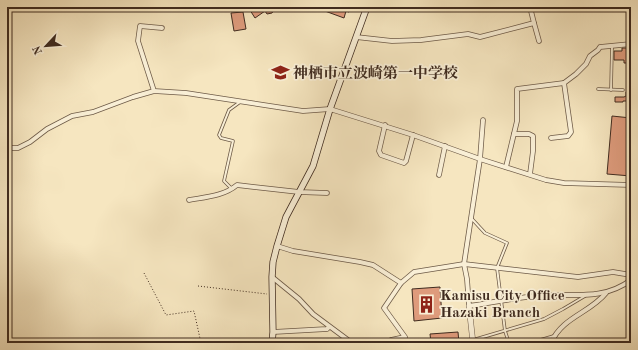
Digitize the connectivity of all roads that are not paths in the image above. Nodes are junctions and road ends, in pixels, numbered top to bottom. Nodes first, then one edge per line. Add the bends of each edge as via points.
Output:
1 (367, 7) edge
2 (530, 7) edge
3 (570, 7) edge
4 (580, 7) edge
5 (534, 23) junction
6 (162, 28) dead end
7 (356, 37) junction
8 (539, 41) dead end
9 (631, 44) edge
10 (612, 45) junction
11 (564, 83) junction
12 (598, 90) dead end
13 (611, 90) junction
14 (623, 90) dead end
15 (154, 91) junction
16 (240, 101) junction
17 (330, 109) junction
18 (483, 120) dead end
19 (385, 125) junction
20 (413, 134) junction
21 (514, 134) junction
22 (551, 138) dead end
23 (445, 146) junction
24 (7, 148) edge
25 (480, 159) junction
26 (506, 167) junction
27 (530, 174) junction
28 (439, 175) dead end
29 (631, 185) edge
30 (232, 189) junction
31 (299, 192) junction
32 (327, 193) dead end
33 (189, 200) dead end
34 (471, 218) junction
35 (277, 246) junction
36 (464, 264) junction
37 (497, 268) junction
38 (631, 275) edge
39 (272, 277) junction
40 (631, 280) edge
41 (401, 283) junction
42 (607, 292) junction
43 (586, 295) junction
44 (502, 301) junction
45 (469, 306) junction
46 (329, 327) junction
47 (505, 331) junction
48 (273, 332) junction
49 (554, 336) junction
50 (405, 337) junction
51 (473, 342) edge
52 (272, 343) edge
53 (352, 343) edge
54 (387, 343) edge
55 (406, 343) edge
56 (509, 343) edge
57 (530, 343) edge
58 (552, 343) edge

1 - 7 main road
2 - 5 street
3 - 4 street
5 - 7 street via 480,37 468,34 392,41
5 - 8 street
6 - 15 street via 140,26 138,41
7 - 17 main road
9 - 10 street
10 - 11 street via 600,47 576,74
10 - 13 lane
11 - 21 street via 517,89 517,121
11 - 22 street via 571,132 568,136
12 - 13 lane
13 - 14 lane
15 - 16 street
15 - 24 street via 93,112 72,116 18,148
16 - 17 street via 303,111
16 - 30 lane via 229,110 219,135 233,141 224,181
17 - 19 street
17 - 31 main road via 313,166
18 - 25 street
19 - 20 street
19 - 20 street via 379,151 404,163
20 - 23 street
21 - 26 street
21 - 27 street via 533,136 534,151
23 - 25 street
23 - 28 street
25 - 26 street
25 - 34 street
26 - 27 street
27 - 29 street via 564,183
30 - 31 street via 237,185
30 - 33 street via 221,194
31 - 32 street
31 - 35 main road via 286,217
34 - 36 street
34 - 37 lane via 485,233 507,243
35 - 39 main road
35 - 41 street via 373,265
36 - 37 street
36 - 41 street via 414,272
36 - 45 street
37 - 38 street via 578,277 613,272
37 - 44 lane
39 - 46 street
39 - 48 main road
40 - 42 street
41 - 50 street via 384,308
42 - 43 street
42 - 49 street via 561,326
43 - 44 street via 545,295
43 - 47 lane via 544,319
44 - 45 street
44 - 47 lane
45 - 51 street
46 - 48 street
46 - 53 street
47 - 51 lane
47 - 56 lane
48 - 52 main road
49 - 57 lane
49 - 58 street
50 - 54 street
50 - 55 street

